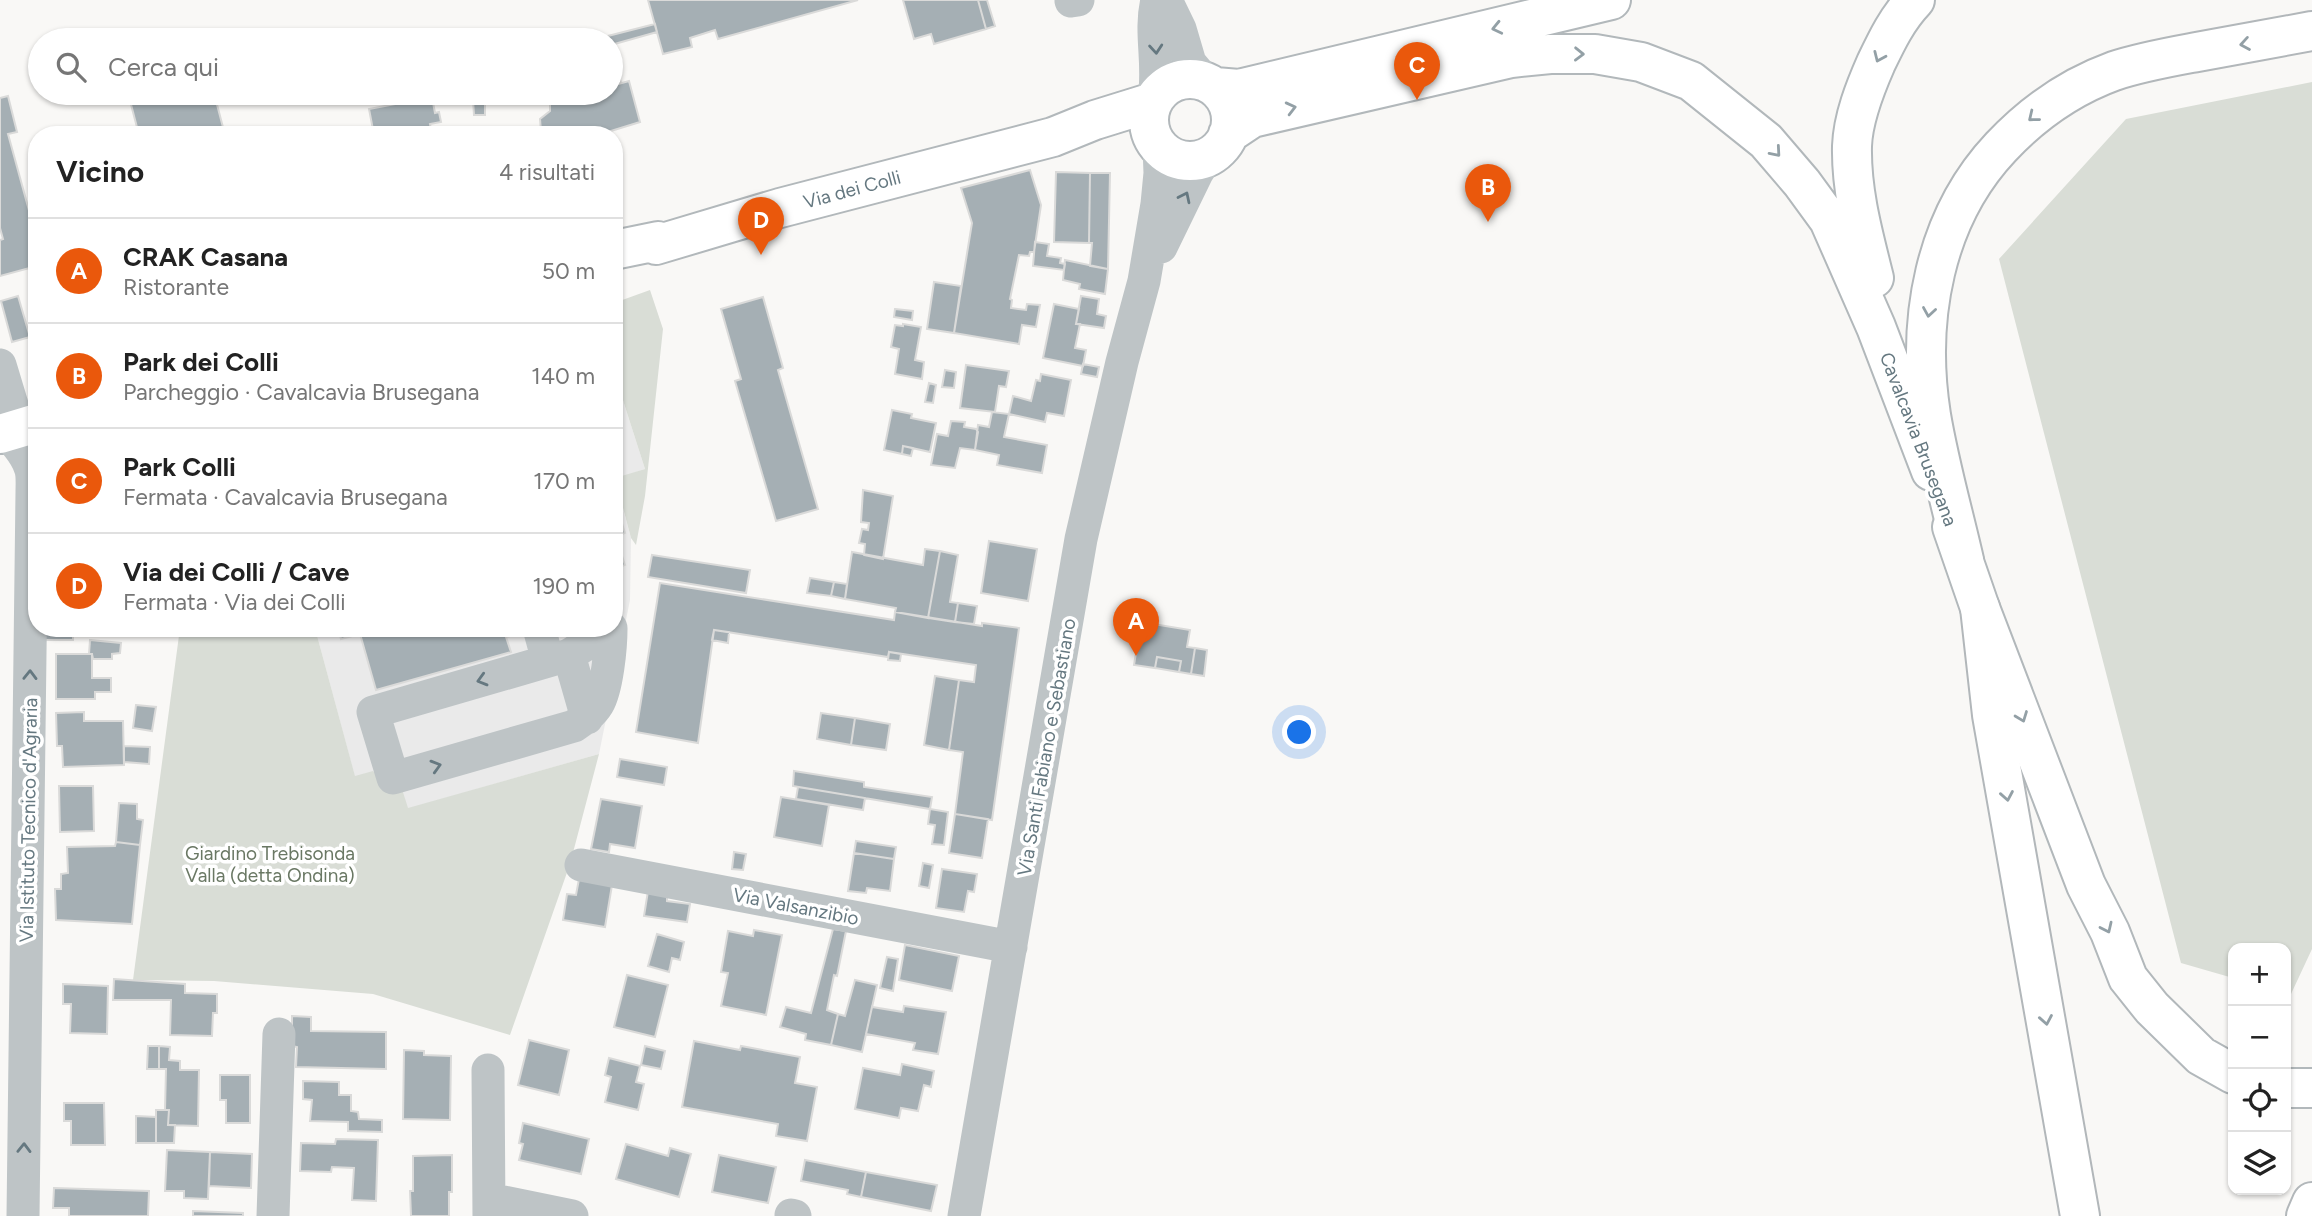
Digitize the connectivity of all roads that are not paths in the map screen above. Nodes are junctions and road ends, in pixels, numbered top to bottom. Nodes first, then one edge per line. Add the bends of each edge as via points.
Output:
1 (1157, 0) edge
2 (1166, 0) edge
3 (1611, 0) edge
4 (1915, 0) edge
5 (2312, 31) edge
6 (1210, 84) junction
7 (1153, 100) junction
8 (1053, 137) junction
9 (1157, 145) junction
10 (1218, 146) junction
11 (658, 241) junction
12 (623, 248) edge
13 (623, 262) edge
14 (1144, 281) junction
15 (0, 365) edge
16 (1901, 391) junction
17 (12, 430) edge
18 (28, 463) edge
19 (1964, 560) junction
20 (1980, 608) junction
21 (30, 637) edge
22 (545, 637) edge
23 (596, 637) edge
24 (611, 637) edge
25 (558, 658) junction
26 (587, 718) junction
27 (580, 865) dead end
28 (1011, 947) junction
29 (279, 1034) dead end
30 (488, 1070) dead end
31 (2228, 1071) edge
32 (2312, 1202) edge
33 (489, 1207) edge
34 (23, 1216) edge
35 (273, 1216) edge
36 (572, 1216) edge
37 (964, 1216) edge
38 (2080, 1216) edge
39 (2306, 1216) edge

1 -> 7 street
2 - 6 street via 1190,63
3 -> 6 main road, Via dei Colli via 1239,89
4 -> 16 main road via 1890,32 1867,82 1852,144 1855,195
5 -> 19 main road via 2167,58 2116,70 2080,85 2019,129 1965,194 1938,258 1927,320 1931,415
6 - 7 main road, Via dei Colli via 1186,79 1168,85
6 - 10 main road via 1224,97 1231,121
7 - 8 main road, Via dei Colli
7 - 9 main road via 1148,120
8 - 9 main road, Via dei Colli via 1128,137
8 - 11 main road, Via dei Colli via 656,245
9 - 10 main road, Via dei Colli via 1175,158 1191,161
9 - 14 street, Via Santi Fabiano e Sebastiano via 1160,173
14 -> 10 street, Via Santi Fabiano e Sebastiano via 1197,173
10 -> 16 main road, Cavalcavia Brusegana via 1252,118 1511,58 1595,54 1641,62 1690,81 1766,141 1802,183 1829,220
11 - 12 main road, Via dei Colli
11 - 13 main road, Via dei Colli
14 - 28 street, Via Santi Fabiano e Sebastiano via 1081,539
15 - 17 street
16 - 19 main road, Cavalcavia Brusegana
18 -> 17 street, Via Istituto Tecnico d'Agraria
19 - 20 main road, Cavalcavia Brusegana
20 -> 31 main road, Cavalcavia Brusegana via 2086,885 2128,978 2201,1056
20 -> 38 main road via 1993,715
34 -> 21 street, Via Istituto Tecnico d'Agraria
22 - 25 street
23 - 25 street
24 - 26 street via 598,703
25 - 26 street
25 -> 26 street via 373,712 393,778 573,726
27 - 28 street, Via Valsanzibio
28 - 37 street, Via Santi Fabiano e Sebastiano
29 - 35 street
30 - 33 street
32 - 39 main road
33 - 36 street

